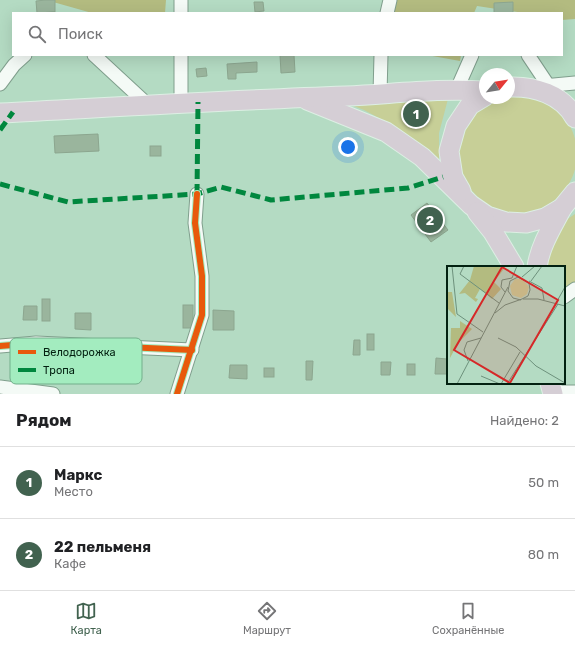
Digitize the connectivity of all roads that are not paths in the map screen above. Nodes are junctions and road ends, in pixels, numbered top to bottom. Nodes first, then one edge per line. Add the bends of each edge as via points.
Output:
1 (181, 0) edge
2 (390, 0) edge
3 (181, 12) edge
4 (387, 12) edge
5 (24, 56) edge
6 (95, 56) edge
7 (181, 56) edge
8 (380, 56) edge
9 (472, 56) edge
10 (529, 56) edge
11 (575, 82) edge
12 (0, 84) edge
13 (548, 85) junction
14 (518, 87) edge
15 (457, 89) junction
16 (479, 91) edge
17 (380, 94) junction
18 (299, 97) junction
19 (479, 100) edge
20 (181, 103) junction
21 (148, 105) junction
22 (0, 113) edge
23 (575, 118) edge
24 (197, 194) dead end
25 (468, 202) junction
26 (569, 202) edge
27 (513, 266) edge
28 (537, 266) edge
29 (575, 289) edge
30 (565, 296) edge
31 (10, 345) edge
32 (0, 346) edge
33 (142, 348) edge
34 (192, 350) junction
35 (0, 387) edge
36 (552, 390) edge
37 (575, 392) edge
38 (53, 394) edge
39 (177, 394) edge

1 - 3 street
2 - 4 street
5 - 12 street via 14,64
6 - 21 street
7 - 20 street
8 - 17 street
9 - 15 street
10 - 13 street
11 - 13 street
13 - 14 street
14 - 23 highway via 545,92 561,102
15 - 16 highway
15 - 17 highway
17 - 18 highway
18 - 20 highway
18 - 25 highway via 386,132 422,157
19 - 25 highway via 470,105 456,126 449,151 453,177
20 - 21 highway
21 - 22 highway
24 - 34 street via 195,223 202,276 202,315
25 - 26 highway via 487,216 506,222 526,223 545,218
25 - 27 highway via 493,232
26 - 28 highway via 546,238
29 - 30 street
31 - 32 street
33 - 34 street
34 - 39 street
35 - 38 street
36 - 37 street

